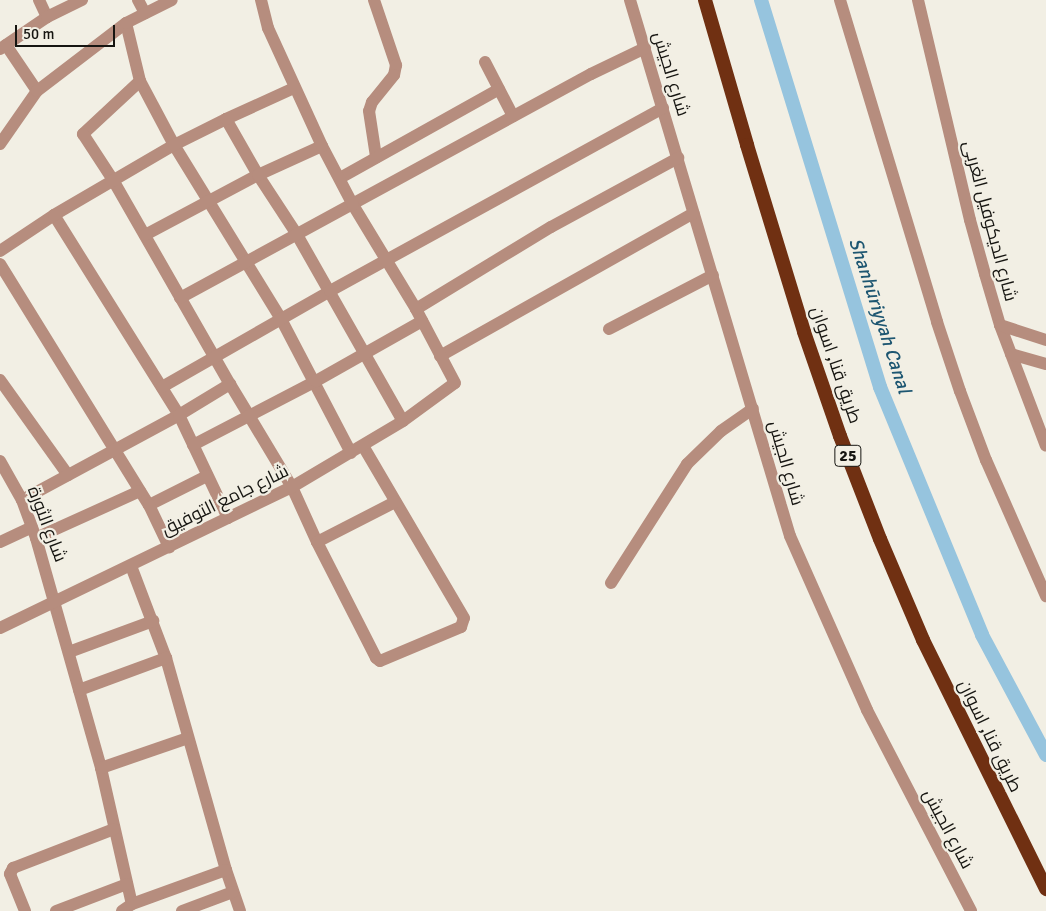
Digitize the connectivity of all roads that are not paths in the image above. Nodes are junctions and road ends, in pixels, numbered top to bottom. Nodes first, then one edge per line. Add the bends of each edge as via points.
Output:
1 (39, 0) edge
2 (82, 0) edge
3 (138, 0) edge
4 (172, 0) edge
5 (262, 0) edge
6 (374, 0) edge
7 (630, 0) edge
8 (705, 0) edge
9 (840, 0) edge
10 (922, 2) edge
11 (145, 12) junction
12 (47, 17) junction
13 (126, 23) junction
14 (3, 47) edge
15 (645, 48) junction
16 (485, 62) dead end
17 (140, 81) junction
18 (294, 88) junction
19 (499, 90) junction
20 (37, 91) junction
21 (663, 108) junction
22 (513, 116) junction
23 (226, 118) junction
24 (0, 144) edge
25 (174, 145) junction
26 (322, 146) junction
27 (376, 157) junction
28 (678, 158) junction
29 (258, 175) junction
30 (340, 178) junction
31 (113, 180) junction
32 (208, 201) junction
33 (353, 205) junction
34 (694, 212) junction
35 (54, 215) junction
36 (296, 233) junction
37 (145, 235) junction
38 (0, 251) edge
39 (387, 261) junction
40 (247, 262) junction
41 (0, 264) edge
42 (713, 275) junction
43 (330, 291) junction
44 (180, 298) junction
45 (418, 315) junction
46 (281, 319) junction
47 (1000, 324) junction
48 (609, 329) dead end
49 (1046, 340) edge
50 (364, 352) junction
51 (1012, 354) junction
52 (440, 356) junction
53 (215, 358) junction
54 (1046, 364) edge
55 (0, 380) edge
56 (316, 381) junction
57 (230, 384) junction
58 (162, 387) junction
59 (753, 409) junction
60 (179, 415) junction
61 (250, 416) junction
62 (403, 421) junction
63 (193, 445) junction
64 (363, 446) junction
65 (1046, 446) edge
66 (116, 449) junction
67 (351, 453) junction
68 (0, 461) edge
69 (68, 475) junction
70 (207, 476) junction
71 (5, 480) edge
72 (292, 487) junction
73 (140, 491) junction
74 (22, 500) junction
75 (395, 502) junction
76 (149, 505) junction
77 (228, 518) junction
78 (34, 533) junction
79 (0, 542) edge
80 (317, 542) junction
81 (169, 547) junction
82 (131, 566) junction
83 (612, 582) dead end
84 (1046, 596) edge
85 (55, 601) junction
86 (153, 621) junction
87 (0, 628) edge
88 (69, 652) junction
89 (166, 658) junction
90 (79, 690) junction
91 (188, 738) junction
92 (100, 768) junction
93 (114, 829) junction
94 (226, 870) junction
95 (127, 884) junction
96 (1046, 889) edge
97 (234, 892) junction
98 (127, 907) edge
99 (25, 911) edge
100 (56, 911) edge
101 (182, 911) edge
102 (240, 911) edge
103 (971, 911) edge

1 - 12 street
2 - 12 street
3 - 11 street
4 - 11 street
5 - 18 street via 268,28
6 - 27 street via 396,65 394,75 369,111
7 - 15 street, شارع الجيش
8 - 96 highway, طريق قنا, اسوان / 25 via 804,332 843,444 923,640
9 - 84 street via 936,322 986,460
10 - 47 street, شارع الديكوفيل الغربى via 970,220
11 - 13 street
12 - 14 street
13 - 17 street
13 - 20 street
14 - 20 street
15 - 21 street, شارع الجيش
15 - 22 street
16 - 19 street
17 - 25 street
17 - 31 street via 82,134
18 - 23 street
18 - 26 street
19 - 22 street
19 - 27 street
20 - 24 street
21 - 28 street, شارع الجيش
21 - 39 street
22 - 33 street
23 - 25 street
23 - 29 street
25 - 31 street
25 - 32 street
26 - 29 street
26 - 30 street
27 - 30 street
28 - 34 street, شارع الجيش
28 - 45 street via 551,227
29 - 32 street
29 - 36 street
30 - 33 street
31 - 35 street
31 - 37 street
32 - 37 street
32 - 40 street
33 - 36 street
33 - 39 street
34 - 42 street, شارع الجيش
34 - 52 street
35 - 38 street
35 - 58 street
36 - 40 street
36 - 43 street
37 - 44 street
39 - 43 street
39 - 45 street
40 - 44 street
40 - 46 street
41 - 66 street
42 - 48 street
42 - 59 street, شارع الجيش
43 - 46 street
43 - 50 street
44 - 53 street
45 - 50 street
45 - 52 street
46 - 53 street
46 - 56 street
47 - 49 street
47 - 51 street, شارع الديكوفيل الغربى
50 - 56 street
50 - 62 street
51 - 54 street
51 - 65 street, شارع الديكوفيل الغربى
52 - 62 street, شارع جامع التوفيق via 455,384
53 - 57 street
53 - 58 street
55 - 69 street
56 - 61 street
56 - 67 street
57 - 60 street
57 - 61 street
58 - 60 street
59 - 83 street via 721,431 687,464
59 - 103 street, شارع الجيش via 790,536 856,684
60 - 63 street
60 - 66 street
61 - 63 street
61 - 72 street
62 - 64 street, شارع جامع التوفيق
63 - 70 street
64 - 67 street, شارع جامع التوفيق
64 - 75 street
66 - 69 street
66 - 73 street
67 - 72 street, شارع جامع التوفيق
68 - 71 street, شارع الثورة
69 - 74 street
70 - 76 street
70 - 77 street
71 - 74 street, شارع الثورة
72 - 77 street, شارع جامع التوفيق
72 - 80 street
73 - 76 street
73 - 78 street
74 - 78 street, شارع الثورة
75 - 80 street
75 - 80 street via 464,615 461,626 378,661
76 - 81 street
77 - 81 street, شارع جامع التوفيق
78 - 79 street
78 - 85 street, شارع الثورة
81 - 82 street, شارع جامع التوفيق
82 - 85 street, شارع جامع التوفيق
82 - 86 street
85 - 87 street, شارع جامع التوفيق
85 - 88 street, شارع الثورة
86 - 88 street
86 - 89 street
88 - 90 street, شارع الثورة
89 - 90 street
89 - 91 street
90 - 92 street, شارع الثورة
91 - 92 street
91 - 94 street
92 - 93 street, شارع الثورة
93 - 95 street, شارع الثورة
93 - 99 street via 13,868 10,874
94 - 97 street
94 - 98 street
95 - 98 street, شارع الثورة
95 - 100 street
97 - 101 street
97 - 102 street

